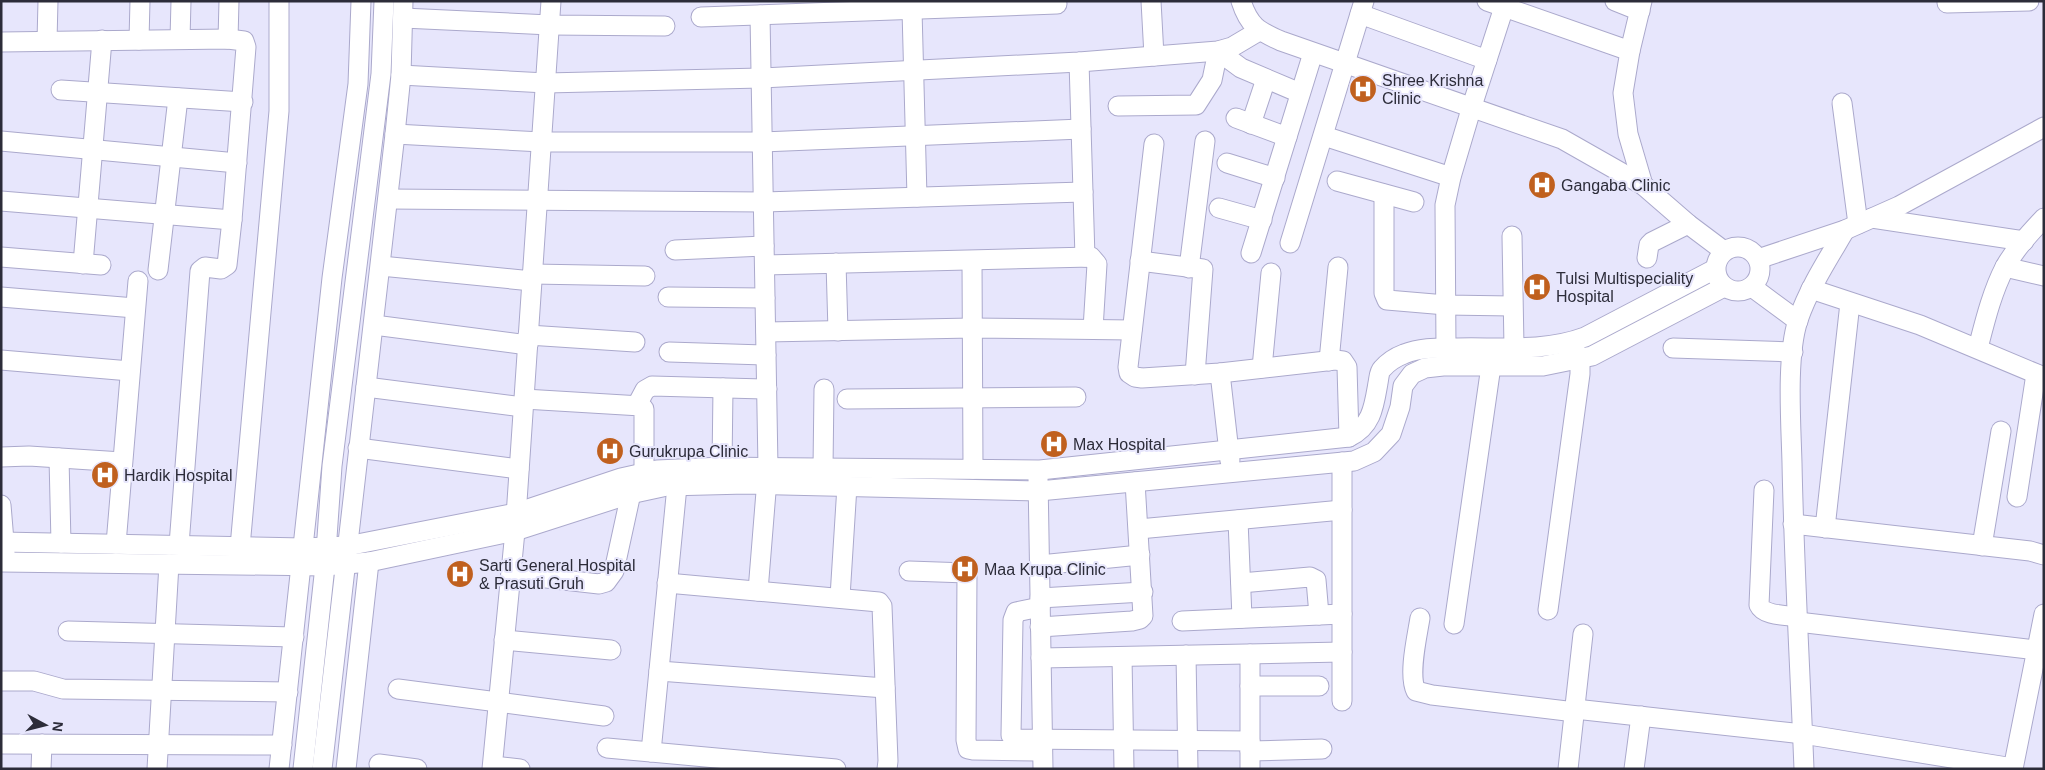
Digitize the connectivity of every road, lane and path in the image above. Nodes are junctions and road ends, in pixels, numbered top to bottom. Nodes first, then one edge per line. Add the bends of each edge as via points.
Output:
1 (48, 1) edge
2 (140, 1) edge
3 (181, 1) edge
4 (229, 1) edge
5 (279, 1) edge
6 (362, 1) edge
7 (384, 1) edge
8 (551, 1) edge
9 (1151, 1) edge
10 (1241, 1) edge
11 (1615, 1) edge
12 (2029, 1) edge
13 (1499, 3) edge
14 (1947, 3) dead end
15 (1058, 4) dead end
16 (1641, 6) edge
17 (1362, 8) edge
18 (403, 10) edge
19 (912, 10) junction
20 (760, 15) junction
21 (700, 17) dead end
22 (550, 25) junction
23 (665, 26) dead end
24 (1259, 31) junction
25 (180, 39) junction
26 (228, 39) junction
27 (102, 40) junction
28 (139, 40) junction
29 (47, 41) junction
30 (1, 42) edge
31 (1218, 51) junction
32 (1630, 51) junction
33 (1312, 53) junction
34 (1154, 56) junction
35 (1487, 60) junction
36 (1079, 62) junction
37 (1346, 64) junction
38 (914, 71) junction
39 (401, 75) junction
40 (761, 78) junction
41 (1266, 78) junction
42 (546, 83) junction
43 (61, 90) dead end
44 (98, 92) junction
45 (1300, 93) junction
46 (178, 98) junction
47 (242, 102) junction
48 (1842, 103) dead end
49 (1118, 106) dead end
50 (1472, 106) junction
51 (2044, 117) edge
52 (2044, 127) edge
53 (1081, 129) junction
54 (395, 134) junction
55 (915, 136) junction
56 (1287, 136) junction
57 (1324, 136) junction
58 (1, 141) edge
59 (1205, 141) dead end
60 (542, 142) junction
61 (762, 142) junction
62 (1154, 144) dead end
63 (2013, 144) junction
64 (93, 150) junction
65 (172, 157) junction
66 (237, 163) junction
67 (1227, 163) dead end
68 (1451, 177) junction
69 (1275, 178) junction
70 (1338, 181) dead end
71 (1643, 184) junction
72 (1083, 192) junction
73 (1384, 194) junction
74 (917, 198) junction
75 (388, 199) junction
76 (1, 201) edge
77 (538, 201) junction
78 (764, 202) junction
79 (1414, 202) dead end
80 (1219, 208) dead end
81 (88, 209) junction
82 (165, 215) junction
83 (2044, 218) edge
84 (232, 220) junction
85 (1262, 220) junction
86 (1688, 224) junction
87 (1859, 224) junction
88 (1512, 236) dead end
89 (2024, 241) junction
90 (1290, 243) dead end
91 (676, 250) dead end
92 (1724, 252) junction
93 (1251, 253) dead end
94 (765, 255) junction
95 (1, 257) edge
96 (1085, 257) junction
97 (1647, 258) dead end
98 (1758, 259) junction
99 (972, 260) junction
100 (1140, 261) junction
101 (836, 263) junction
102 (381, 266) junction
103 (1338, 267) dead end
104 (2005, 267) junction
105 (1189, 268) junction
106 (1715, 269) junction
107 (158, 270) dead end
108 (1271, 273) dead end
109 (645, 276) dead end
110 (2044, 276) edge
111 (532, 278) junction
112 (138, 281) dead end
113 (1724, 287) junction
114 (1752, 287) junction
115 (1810, 289) junction
116 (1, 297) edge
117 (668, 297) dead end
118 (765, 298) junction
119 (1850, 303) junction
120 (1446, 305) junction
121 (1512, 306) junction
122 (135, 308) junction
123 (1798, 321) junction
124 (374, 325) junction
125 (972, 328) junction
126 (1093, 329) junction
127 (1132, 330) junction
128 (838, 331) junction
129 (766, 332) junction
130 (528, 340) junction
131 (634, 342) dead end
132 (1514, 346) junction
133 (1490, 347) junction
134 (1446, 348) junction
135 (1673, 348) dead end
136 (1978, 348) junction
137 (1575, 351) junction
138 (669, 352) dead end
139 (1793, 352) junction
140 (766, 355) junction
141 (1, 360) edge
142 (1329, 361) junction
143 (1491, 366) junction
144 (1262, 368) junction
145 (130, 371) junction
146 (1220, 373) junction
147 (1195, 375) junction
148 (2040, 376) edge
149 (366, 387) junction
150 (723, 388) junction
151 (767, 389) junction
152 (824, 389) dead end
153 (1076, 397) dead end
154 (972, 398) junction
155 (847, 399) dead end
156 (524, 403) junction
157 (636, 405) junction
158 (2000, 431) dead end
159 (1349, 437) junction
160 (358, 448) junction
161 (1228, 450) junction
162 (1, 457) edge
163 (59, 458) junction
164 (122, 462) junction
165 (1342, 462) junction
166 (722, 467) junction
167 (823, 468) junction
168 (519, 469) junction
169 (973, 469) junction
170 (1038, 470) junction
171 (1232, 472) junction
172 (640, 474) junction
173 (767, 476) junction
174 (1135, 482) junction
175 (677, 486) junction
176 (847, 486) junction
177 (1764, 490) dead end
178 (1039, 491) junction
179 (630, 494) junction
180 (2017, 497) dead end
181 (1, 505) edge
182 (1342, 510) junction
183 (516, 513) junction
184 (1238, 520) junction
185 (1794, 524) junction
186 (1825, 528) junction
187 (1139, 530) junction
188 (515, 532) junction
189 (3, 542) edge
190 (61, 543) junction
191 (116, 544) junction
192 (179, 545) junction
193 (347, 546) junction
194 (1982, 546) junction
195 (240, 547) junction
196 (326, 547) junction
197 (1140, 555) junction
198 (2044, 556) edge
199 (303, 557) junction
200 (4, 562) edge
201 (369, 562) junction
202 (169, 564) junction
203 (345, 565) junction
204 (1040, 565) junction
205 (325, 566) junction
206 (909, 572) dead end
207 (511, 574) junction
208 (667, 583) junction
209 (1240, 583) junction
210 (758, 590) junction
211 (1142, 592) junction
212 (840, 597) junction
213 (1040, 603) junction
214 (1548, 610) dead end
215 (1342, 614) junction
216 (2044, 614) edge
217 (1319, 615) junction
218 (1242, 618) junction
219 (1420, 618) dead end
220 (1798, 619) junction
221 (1182, 621) dead end
222 (1454, 624) dead end
223 (1040, 627) junction
224 (68, 631) dead end
225 (165, 634) junction
226 (1583, 634) dead end
227 (294, 637) junction
228 (504, 640) junction
229 (611, 650) dead end
230 (2036, 650) junction
231 (1342, 652) junction
232 (1250, 654) junction
233 (1186, 655) junction
234 (1122, 657) junction
235 (1041, 658) junction
236 (659, 671) junction
237 (1, 680) edge
238 (1250, 686) junction
239 (1319, 686) dead end
240 (885, 688) junction
241 (398, 689) dead end
242 (162, 690) junction
243 (288, 692) junction
244 (1342, 701) dead end
245 (499, 702) junction
246 (1574, 714) junction
247 (604, 716) dead end
248 (1641, 716) junction
249 (1803, 734) junction
250 (1123, 740) junction
251 (1187, 740) junction
252 (1, 744) edge
253 (42, 744) junction
254 (158, 744) junction
255 (282, 745) junction
256 (607, 748) dead end
257 (1322, 749) dead end
258 (651, 752) junction
259 (1042, 753) edge
260 (1250, 753) edge
261 (379, 764) dead end
262 (1962, 764) edge
263 (492, 767) edge
264 (2013, 768) edge
265 (41, 769) edge
266 (156, 769) edge
267 (279, 769) edge
268 (303, 769) edge
269 (322, 769) edge
270 (346, 769) edge
271 (417, 769) edge
272 (520, 769) edge
273 (836, 769) edge
274 (887, 769) edge
275 (1124, 769) edge
276 (1188, 769) edge
277 (1568, 769) edge
278 (1634, 769) edge
279 (1804, 769) edge

1 - 29 street
2 - 28 street
3 - 25 street
4 - 26 street
5 - 195 street via 279,111
6 - 199 street via 358,84 332,278
7 - 196 street via 380,84 332,466
8 - 22 street
9 - 34 street
10 - 24 street via 1246,16
11 - 16 street
12 - 14 street
13 - 32 street
13 - 35 street
15 - 19 street
16 - 32 street
17 - 35 street
17 - 37 street
18 - 22 street
18 - 39 street
19 - 20 street
19 - 38 street
20 - 21 street
20 - 40 street
22 - 23 street
22 - 42 street
24 - 31 street via 1232,47
24 - 33 street
25 - 26 street
25 - 28 street
26 - 47 street via 244,41 246,47
27 - 28 street
27 - 29 street
27 - 44 street
29 - 30 street
31 - 34 street
31 - 41 street via 1241,68
31 - 49 street via 1212,80 1196,105
32 - 71 street via 1623,93 1628,134
33 - 37 street
33 - 45 street
34 - 36 street
35 - 50 street
36 - 38 street
36 - 53 street
37 - 50 street
37 - 57 street
38 - 40 street
38 - 55 street
39 - 42 street
39 - 54 street
40 - 42 street
40 - 61 street
41 - 45 street
41 - 56 street via 1244,121
42 - 60 street
43 - 44 street
44 - 46 street
44 - 64 street
45 - 56 street
46 - 47 street
46 - 65 street
47 - 66 street
48 - 87 street
50 - 68 street
50 - 71 street via 1562,139
51 - 63 street
52 - 63 street
53 - 55 street
53 - 72 street
54 - 60 street
54 - 75 street
55 - 61 street
55 - 74 street
56 - 69 street
57 - 68 street
57 - 90 street
58 - 64 street
59 - 105 street
60 - 61 street
60 - 77 street
61 - 78 street
62 - 100 street
63 - 87 street via 1900,206
64 - 65 street
64 - 81 street
65 - 66 street
65 - 82 street
66 - 84 street
67 - 69 street
68 - 120 street via 1445,205
69 - 85 street
70 - 73 street
71 - 86 street
72 - 74 street
72 - 96 street
73 - 79 street
73 - 120 street via 1384,293 1387,300
74 - 78 street
75 - 77 street
75 - 102 street
76 - 81 street
77 - 78 street
77 - 111 street
78 - 94 street
80 - 85 street
81 - 82 street
81 - 95 street via 92,264
82 - 84 street
82 - 107 street
83 - 89 street
84 - 192 street via 227,265 221,269 205,268 200,271
85 - 93 street
86 - 92 street
86 - 97 street via 1652,242
87 - 89 street
87 - 98 street
87 - 115 street
88 - 121 street
89 - 104 street
91 - 94 street
92 - 98 street via 1733,247 1743,247
92 - 106 street
94 - 101 street
94 - 118 street
96 - 99 street
96 - 126 street via 1092,258 1097,264
98 - 114 street via 1758,279
99 - 101 street
99 - 125 street
100 - 105 street
100 - 127 street
101 - 128 street
102 - 111 street
102 - 124 street
103 - 142 street
104 - 110 street
104 - 136 street
105 - 147 street via 1203,269
106 - 113 street
106 - 137 street via 1586,337
108 - 144 street
109 - 111 street
111 - 130 street
112 - 122 street
113 - 114 street via 1743,291
113 - 137 street via 1592,356
114 - 123 street
115 - 119 street
115 - 123 street
116 - 122 street
117 - 118 street
118 - 129 street
119 - 136 street
119 - 186 street
120 - 121 street
120 - 134 street
121 - 132 street
122 - 145 street
123 - 139 street
124 - 130 street
124 - 149 street
125 - 126 street
125 - 128 street
125 - 154 street
126 - 127 street
127 - 147 street via 1128,367 1134,377
128 - 129 street
129 - 140 street
130 - 131 street
130 - 156 street
132 - 133 street
132 - 137 street via 1547,346
133 - 134 street
133 - 143 street
134 - 159 street via 1416,350 1390,361 1381,370 1368,420 1361,431
135 - 139 street
136 - 148 street
137 - 143 street via 1543,366
137 - 214 street via 1580,361 1580,374
138 - 140 street
139 - 185 street
140 - 151 street
141 - 145 street
142 - 144 street
142 - 159 street via 1343,362 1347,368
143 - 165 street via 1425,368 1412,374 1404,386 1391,434 1374,452 1354,461
143 - 222 street
144 - 146 street
145 - 164 street
146 - 147 street
146 - 161 street
148 - 180 street
149 - 156 street
149 - 160 street
150 - 151 street
150 - 157 street via 648,386
150 - 166 street
151 - 173 street
152 - 167 street
153 - 154 street
154 - 155 street
154 - 169 street
156 - 157 street
156 - 168 street
157 - 172 street via 644,409
158 - 194 street
159 - 161 street
160 - 168 street
160 - 193 street
161 - 170 street
161 - 171 street
162 - 163 street
163 - 164 street
163 - 190 street
164 - 191 street
165 - 171 street
165 - 182 street
166 - 172 street via 686,467
166 - 173 street
167 - 169 street
167 - 173 street
168 - 183 street
169 - 170 street
170 - 178 street
171 - 174 street
172 - 179 street
172 - 183 street
173 - 175 street
173 - 176 street
173 - 210 street
174 - 178 street
174 - 187 street
175 - 179 street
175 - 208 street
176 - 178 street
176 - 212 street
177 - 220 street via 1759,605 1766,612
178 - 204 street
179 - 188 street
179 - 207 street via 614,571 606,582
181 - 189 street
182 - 184 street
182 - 215 street
183 - 188 street
183 - 193 street
184 - 187 street
184 - 209 street
185 - 186 street
185 - 220 street
186 - 194 street
187 - 197 street
188 - 201 street
188 - 207 street
189 - 190 street
189 - 200 street
190 - 191 street
191 - 192 street
192 - 195 street
193 - 196 street
193 - 203 street
194 - 198 street via 2030,551
195 - 199 street
196 - 199 street
196 - 205 street
197 - 204 street
197 - 211 street
199 - 202 street
199 - 205 street
199 - 227 street
200 - 202 street
201 - 203 street
201 - 270 street
202 - 225 street
203 - 205 street
203 - 269 street
204 - 213 street
205 - 268 street
206 - 259 street via 967,573 968,749
207 - 228 street
208 - 210 street
208 - 236 street
209 - 217 street via 1310,577 1316,580
209 - 218 street
210 - 212 street
211 - 213 street
211 - 223 street via 1144,609 1140,619
212 - 240 street via 875,600 882,606
213 - 223 street
213 - 259 street via 1016,612 1013,620 1011,735
215 - 217 street
215 - 231 street
216 - 230 street
217 - 218 street
218 - 221 street
219 - 246 street via 1413,685 1429,705
220 - 230 street
220 - 249 street
223 - 235 street
224 - 225 street
225 - 227 street
225 - 242 street
226 - 246 street
227 - 243 street
228 - 229 street
228 - 245 street
230 - 264 street
231 - 232 street
231 - 244 street
232 - 233 street
232 - 238 street
233 - 234 street
233 - 251 street
234 - 235 street
234 - 250 street
235 - 259 street
236 - 240 street
236 - 258 street
237 - 242 street via 34,681 63,689
238 - 239 street
238 - 260 street
240 - 274 street
241 - 245 street
242 - 243 street
242 - 254 street
243 - 255 street
245 - 247 street
245 - 263 street
246 - 248 street
246 - 277 street
248 - 249 street
248 - 278 street
249 - 262 street
249 - 279 street
250 - 251 street
250 - 259 street
250 - 275 street
251 - 260 street
251 - 276 street
252 - 253 street
253 - 254 street
253 - 265 street
254 - 255 street
254 - 266 street
255 - 267 street
256 - 258 street
257 - 260 street
258 - 273 street
261 - 271 street
262 - 264 street
263 - 272 street

